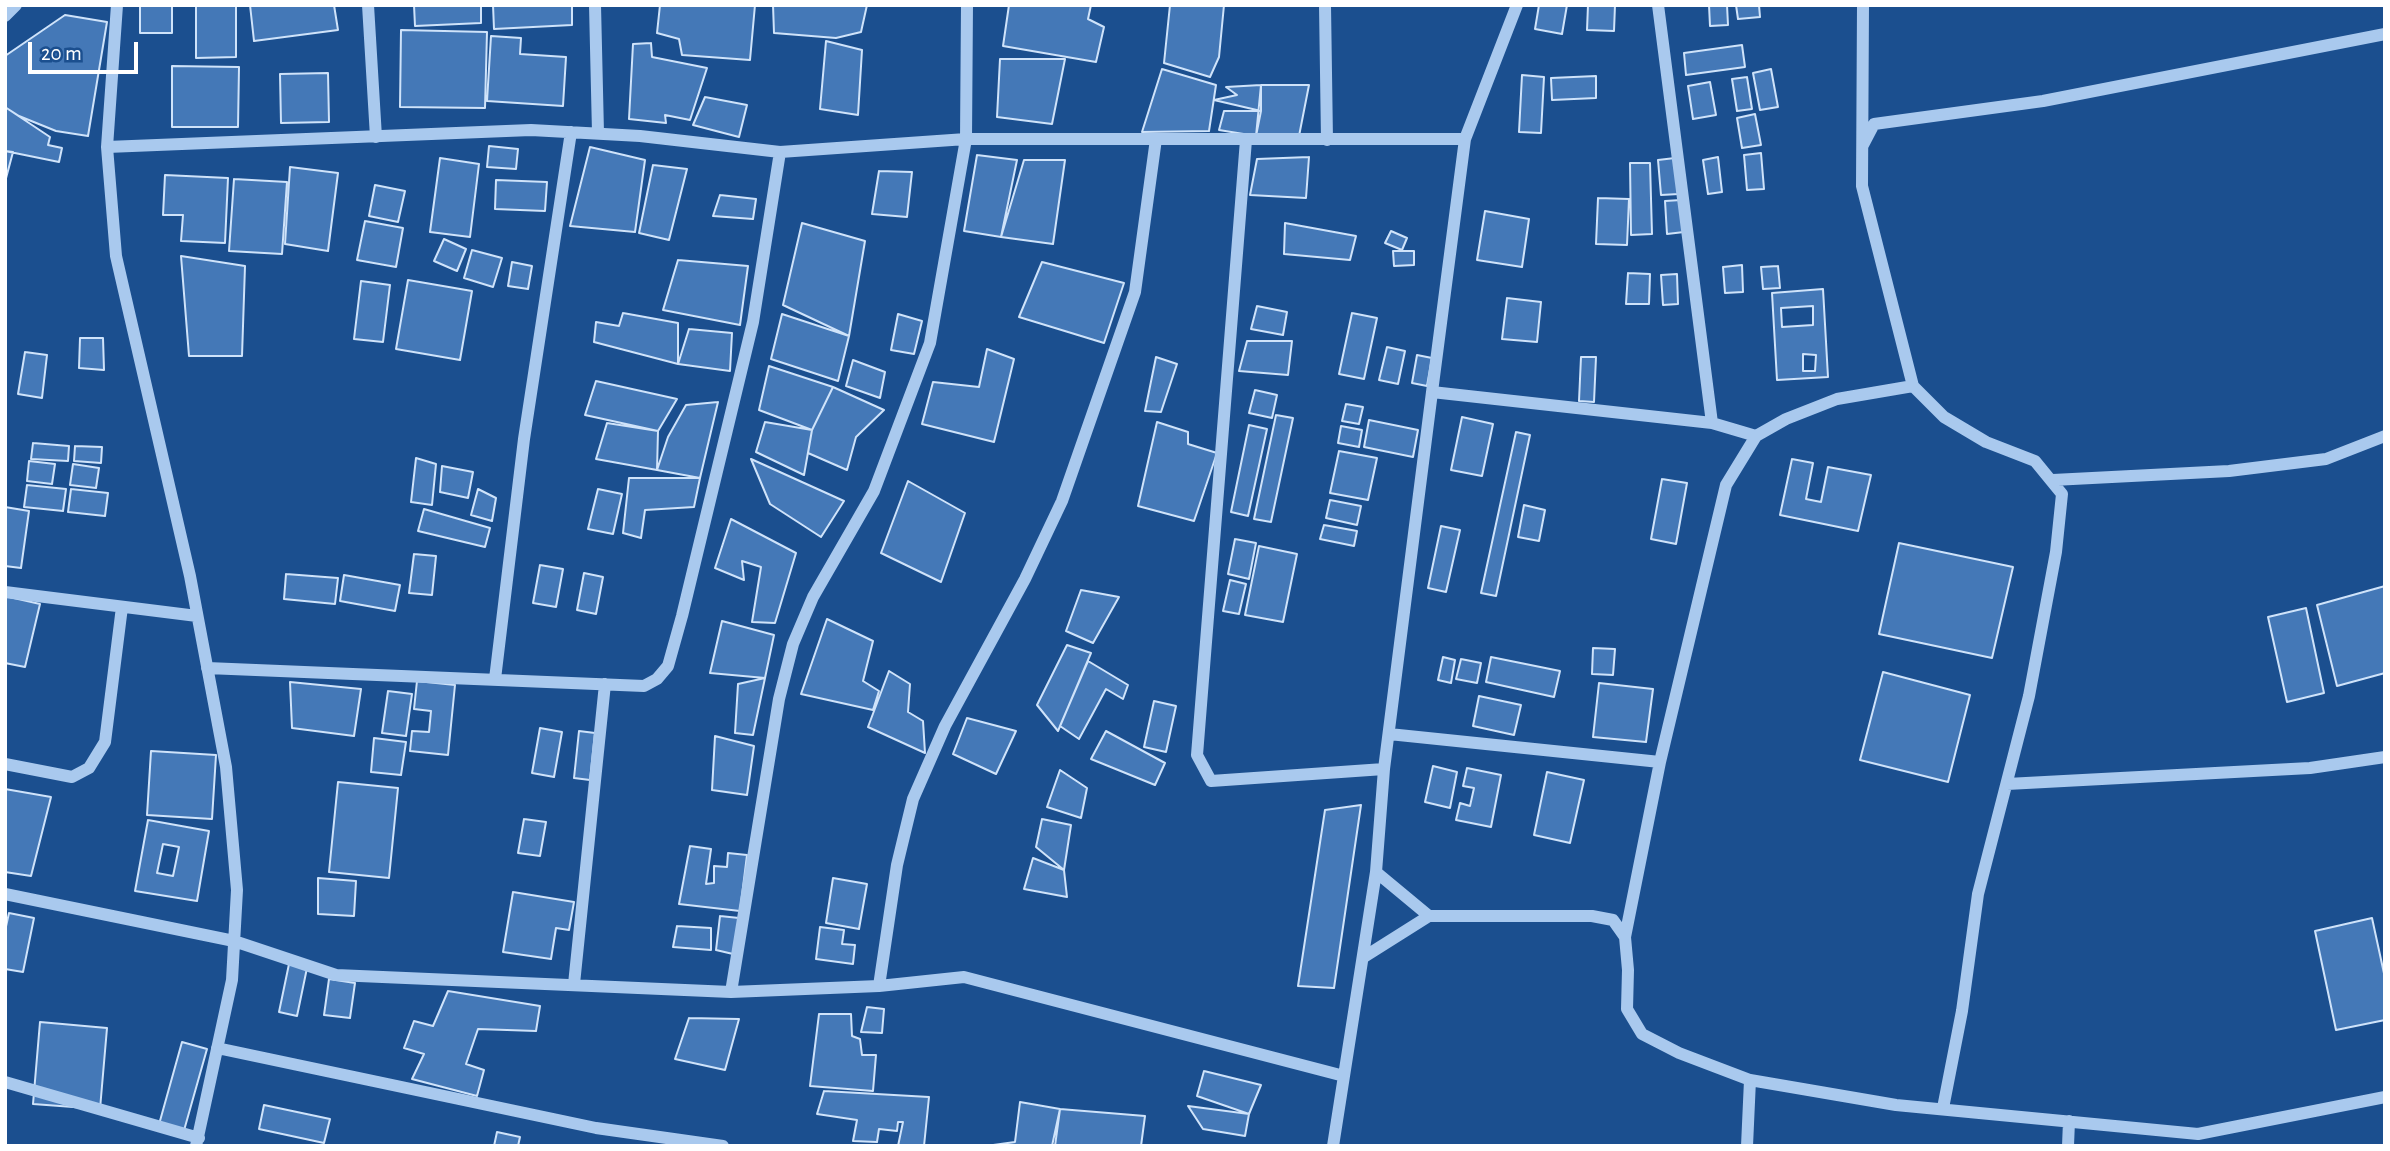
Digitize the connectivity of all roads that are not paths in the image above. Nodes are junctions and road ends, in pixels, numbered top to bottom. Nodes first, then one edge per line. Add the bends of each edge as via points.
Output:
1 (16, 5) edge
2 (117, 5) edge
3 (368, 5) edge
4 (595, 5) edge
5 (967, 5) edge
6 (1325, 5) edge
7 (1517, 5) edge
8 (1658, 5) edge
9 (1863, 5) edge
10 (5, 16) edge
11 (2385, 33) edge
12 (570, 132) junction
13 (598, 133) junction
14 (376, 138) junction
15 (966, 139) junction
16 (1156, 139) junction
17 (1465, 139) junction
18 (1246, 140) junction
19 (1326, 140) junction
20 (107, 147) junction
21 (1862, 148) junction
22 (780, 152) junction
23 (1913, 386) junction
24 (1432, 392) junction
25 (1712, 423) junction
26 (1756, 436) junction
27 (2385, 436) edge
28 (2053, 480) junction
29 (5, 592) edge
30 (122, 607) junction
31 (197, 616) junction
32 (207, 668) junction
33 (495, 680) junction
34 (605, 684) junction
35 (1389, 734) junction
36 (2385, 757) edge
37 (1660, 762) junction
38 (5, 764) edge
39 (1384, 769) junction
40 (2007, 784) junction
41 (1376, 872) junction
42 (5, 894) edge
43 (1429, 916) junction
44 (1625, 937) junction
45 (234, 940) junction
46 (1364, 957) junction
47 (574, 985) junction
48 (879, 986) junction
49 (731, 992) junction
50 (217, 1048) junction
51 (1344, 1076) junction
52 (1750, 1080) junction
53 (5, 1082) edge
54 (2385, 1097) edge
55 (1943, 1108) junction
56 (2069, 1121) junction
57 (198, 1142) edge
58 (723, 1146) edge
59 (1333, 1146) edge
60 (1747, 1146) edge
61 (2068, 1146) edge

1 - 10 street
2 - 20 street
3 - 14 street
4 - 13 street
5 - 15 street
6 - 19 street
7 - 17 street
8 - 25 street
9 - 21 street
11 - 21 street via 2043,101 1874,124
12 - 13 street
12 - 14 street
12 - 33 street via 524,439
13 - 22 street
14 - 20 street
15 - 16 street
15 - 22 street
15 - 49 street via 930,343 874,491 813,597 793,644 779,699
16 - 18 street
16 - 48 street via 1135,292 1062,501 945,726 913,799 897,865
17 - 19 street
17 - 24 street
18 - 19 street
18 - 39 street via 1197,755 1211,781
20 - 31 street via 116,256
21 - 23 street via 1862,186
22 - 34 street via 753,322 668,666 644,686
23 - 26 street via 1837,398
23 - 28 street via 1944,417 1986,442 2035,461
24 - 25 street
24 - 35 street
25 - 26 street
26 - 37 street via 1726,485
27 - 28 street via 2326,459 2229,471
28 - 40 street via 2062,494 2056,552
29 - 30 street
30 - 31 street
30 - 38 street via 105,742 89,768 72,777
31 - 32 street
32 - 33 street
32 - 45 street via 226,767 237,890
33 - 34 street
34 - 47 street
35 - 37 street
35 - 39 street
36 - 40 street via 2310,768
37 - 44 street
39 - 41 street
40 - 55 street via 1978,894
41 - 43 street
41 - 46 street
42 - 45 street
43 - 44 street via 1592,916 1613,920
43 - 46 street
44 - 52 street via 1627,1009 1642,1034
45 - 47 street via 335,975
45 - 50 street via 232,980
46 - 51 street
47 - 49 street
48 - 49 street
48 - 51 street via 964,977
50 - 57 street
50 - 58 street via 596,1128
51 - 59 street
52 - 55 street via 1896,1105
52 - 60 street
53 - 57 street
54 - 56 street via 2198,1134
55 - 56 street
56 - 61 street

